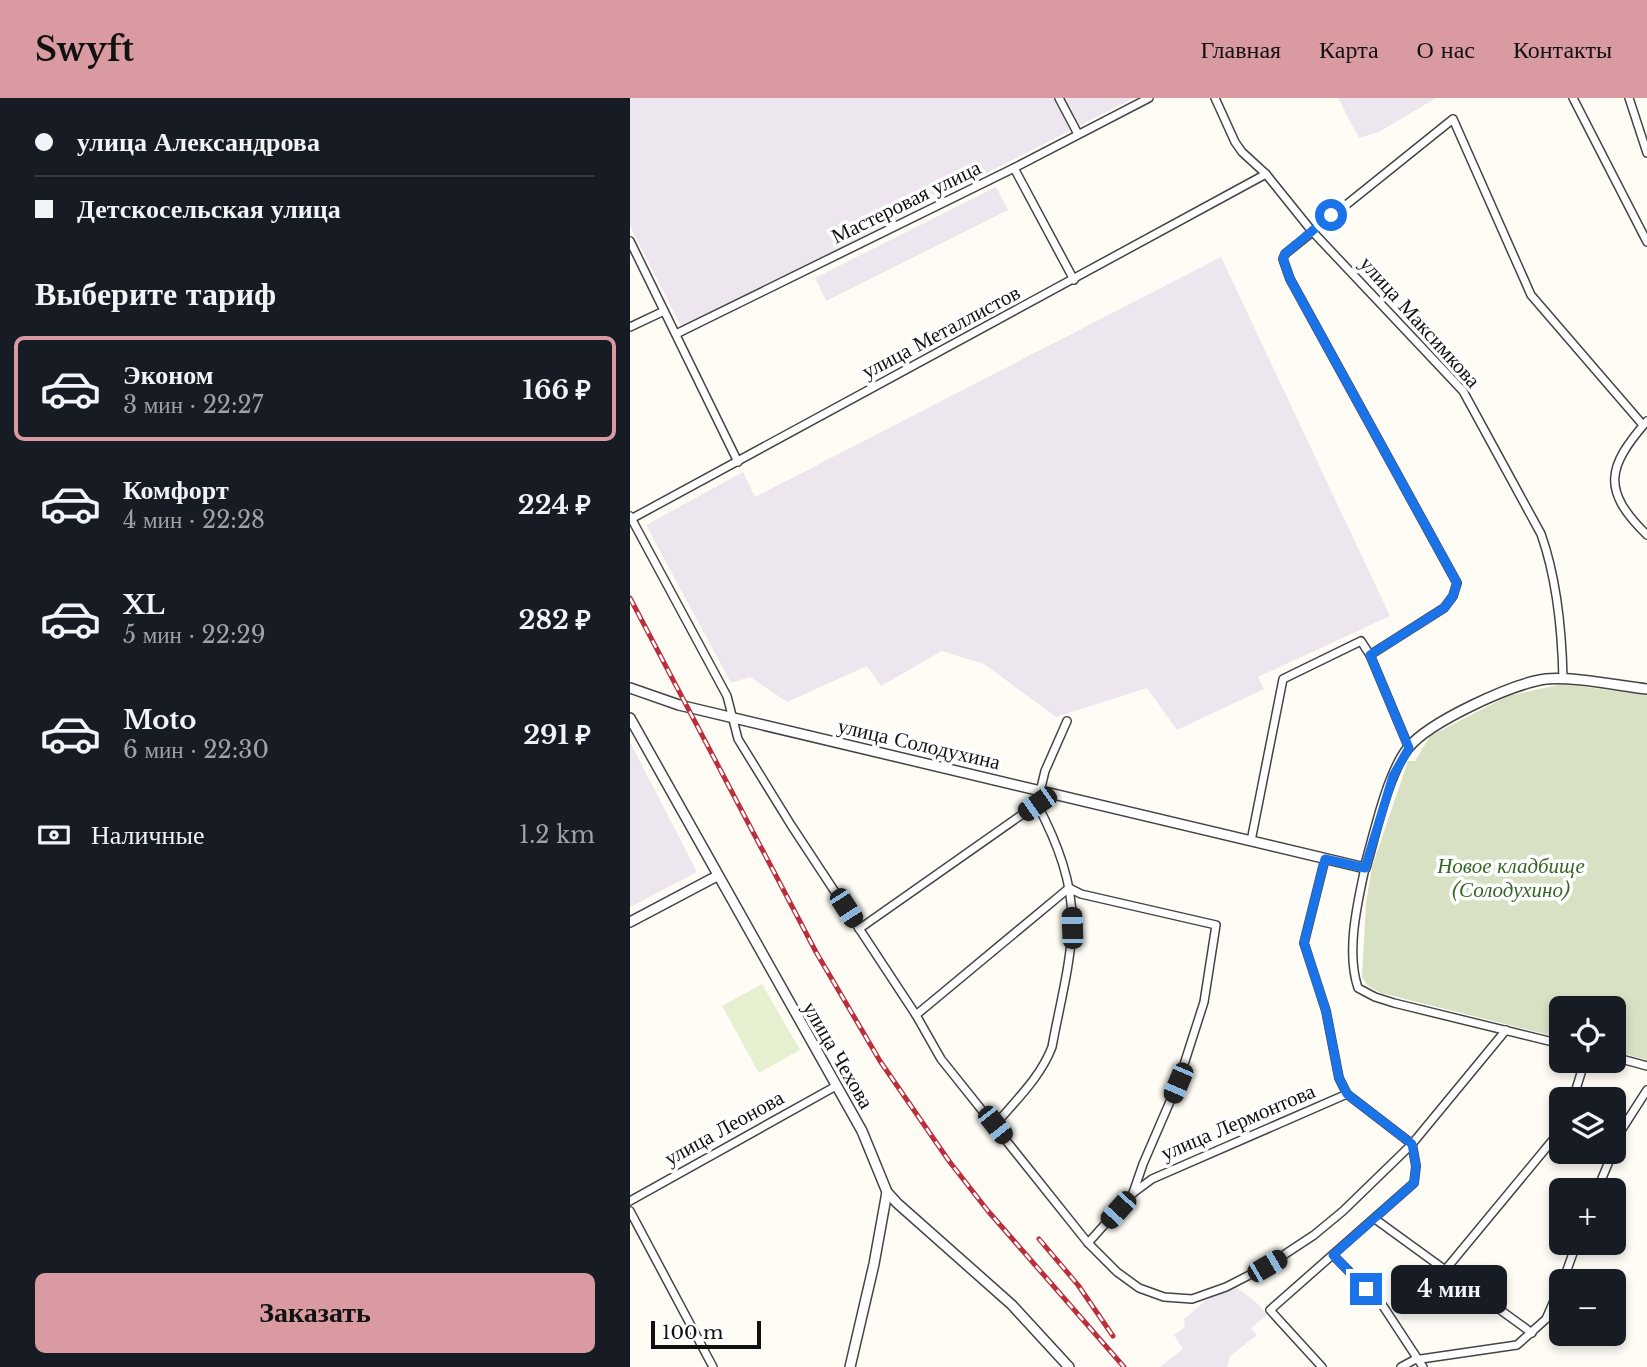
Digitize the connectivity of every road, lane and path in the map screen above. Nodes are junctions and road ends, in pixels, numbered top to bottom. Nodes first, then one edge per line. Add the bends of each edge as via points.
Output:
1 (1059, 98) edge
2 (1149, 98) edge
3 (1215, 98) edge
4 (1573, 98) edge
5 (1629, 98) edge
6 (1078, 134) junction
7 (1647, 153) edge
8 (1014, 168) junction
9 (1266, 174) junction
10 (1311, 230) junction
11 (630, 242) edge
12 (1647, 242) edge
13 (1074, 280) junction
14 (664, 311) junction
15 (630, 327) edge
16 (676, 334) junction
17 (1645, 423) edge
18 (738, 462) junction
19 (631, 517) edge
20 (1647, 535) edge
21 (1370, 655) junction
22 (1563, 679) junction
23 (1647, 689) edge
24 (632, 690) edge
25 (733, 717) junction
26 (630, 718) edge
27 (1067, 722) dead end
28 (1409, 748) junction
29 (1041, 791) junction
30 (1037, 804) junction
31 (1251, 841) junction
32 (1325, 859) junction
33 (1365, 868) junction
34 (717, 876) junction
35 (1069, 888) junction
36 (630, 922) edge
37 (859, 929) junction
38 (916, 1015) junction
39 (1506, 1030) junction
40 (1549, 1041) edge
41 (1626, 1060) edge
42 (1647, 1066) edge
43 (836, 1086) junction
44 (1647, 1090) edge
45 (1347, 1094) junction
46 (1626, 1123) edge
47 (995, 1125) junction
48 (1412, 1144) junction
49 (1549, 1145) edge
50 (887, 1192) junction
51 (1133, 1193) junction
52 (630, 1201) edge
53 (630, 1211) edge
54 (1375, 1219) junction
55 (1088, 1243) junction
56 (1333, 1255) junction
57 (1446, 1269) junction
58 (1549, 1313) edge
59 (1532, 1333) junction
60 (1419, 1359) junction
61 (713, 1367) edge
62 (850, 1367) edge
63 (1069, 1367) edge
64 (1322, 1367) edge
65 (1401, 1367) edge
66 (1423, 1367) edge

1 - 6 street
2 - 6 street, Мастеровая улица
3 - 9 street, улица Максимкова via 1234,142
4 - 12 street
5 - 7 street
6 - 8 street, Мастеровая улица
8 - 13 street
8 - 16 street, Мастеровая улица
9 - 10 street, улица Максимкова
9 - 13 street, улица Металлистов
10 - 17 street via 1453,119 1531,295
10 - 21 street via 1285,254 1290,279 1457,583 1444,608
10 - 22 street, улица Максимкова via 1463,391 1547,551 1563,643
11 - 14 street
13 - 18 street, улица Металлистов
14 - 15 street
14 - 16 street
16 - 18 street
17 - 20 street via 1614,468 1621,506
18 - 19 street, улица Металлистов
19 - 25 street via 727,696
21 - 28 street
21 - 31 street via 1361,641 1283,678
22 - 23 street
22 - 28 street via 1531,682 1498,695 1434,725
24 - 25 street, улица Солодухина
25 - 29 street, улица Солодухина
25 - 37 street via 738,739
26 - 34 street, улица Чехова
27 - 29 street
28 - 33 street via 1393,776
29 - 30 street
29 - 31 street, улица Солодухина
30 - 35 street via 1054,834
30 - 37 street
31 - 32 street, улица Солодухина
32 - 33 street, улица Солодухина
32 - 45 street via 1304,943
33 - 39 street via 1354,943 1358,988 1394,1003
34 - 36 street
34 - 43 street, улица Чехова
35 - 38 street
35 - 47 street via 1070,952 1052,1047 1035,1079
35 - 51 street via 1216,925 1204,1002 1178,1083
37 - 38 street
38 - 47 street via 941,1059
39 - 40 street
39 - 48 street
41 - 42 street
43 - 50 street, улица Чехова via 862,1131
43 - 52 street, улица Леонова
44 - 46 street
45 - 48 street, улица Лермонтова
45 - 51 street, улица Лермонтова via 1152,1179
47 - 55 street
48 - 54 street via 1414,1183
48 - 55 street via 1314,1236 1226,1287 1192,1299 1152,1293 1127,1280
49 - 57 street
50 - 62 street
50 - 63 street, улица Чехова via 1012,1304
51 - 55 street, улица Лермонтова
53 - 61 street
54 - 56 street
54 - 57 street
56 - 60 street via 1382,1306
56 - 64 street via 1270,1310
57 - 59 street
58 - 59 street
59 - 60 street via 1517,1345
60 - 65 street
60 - 66 street

